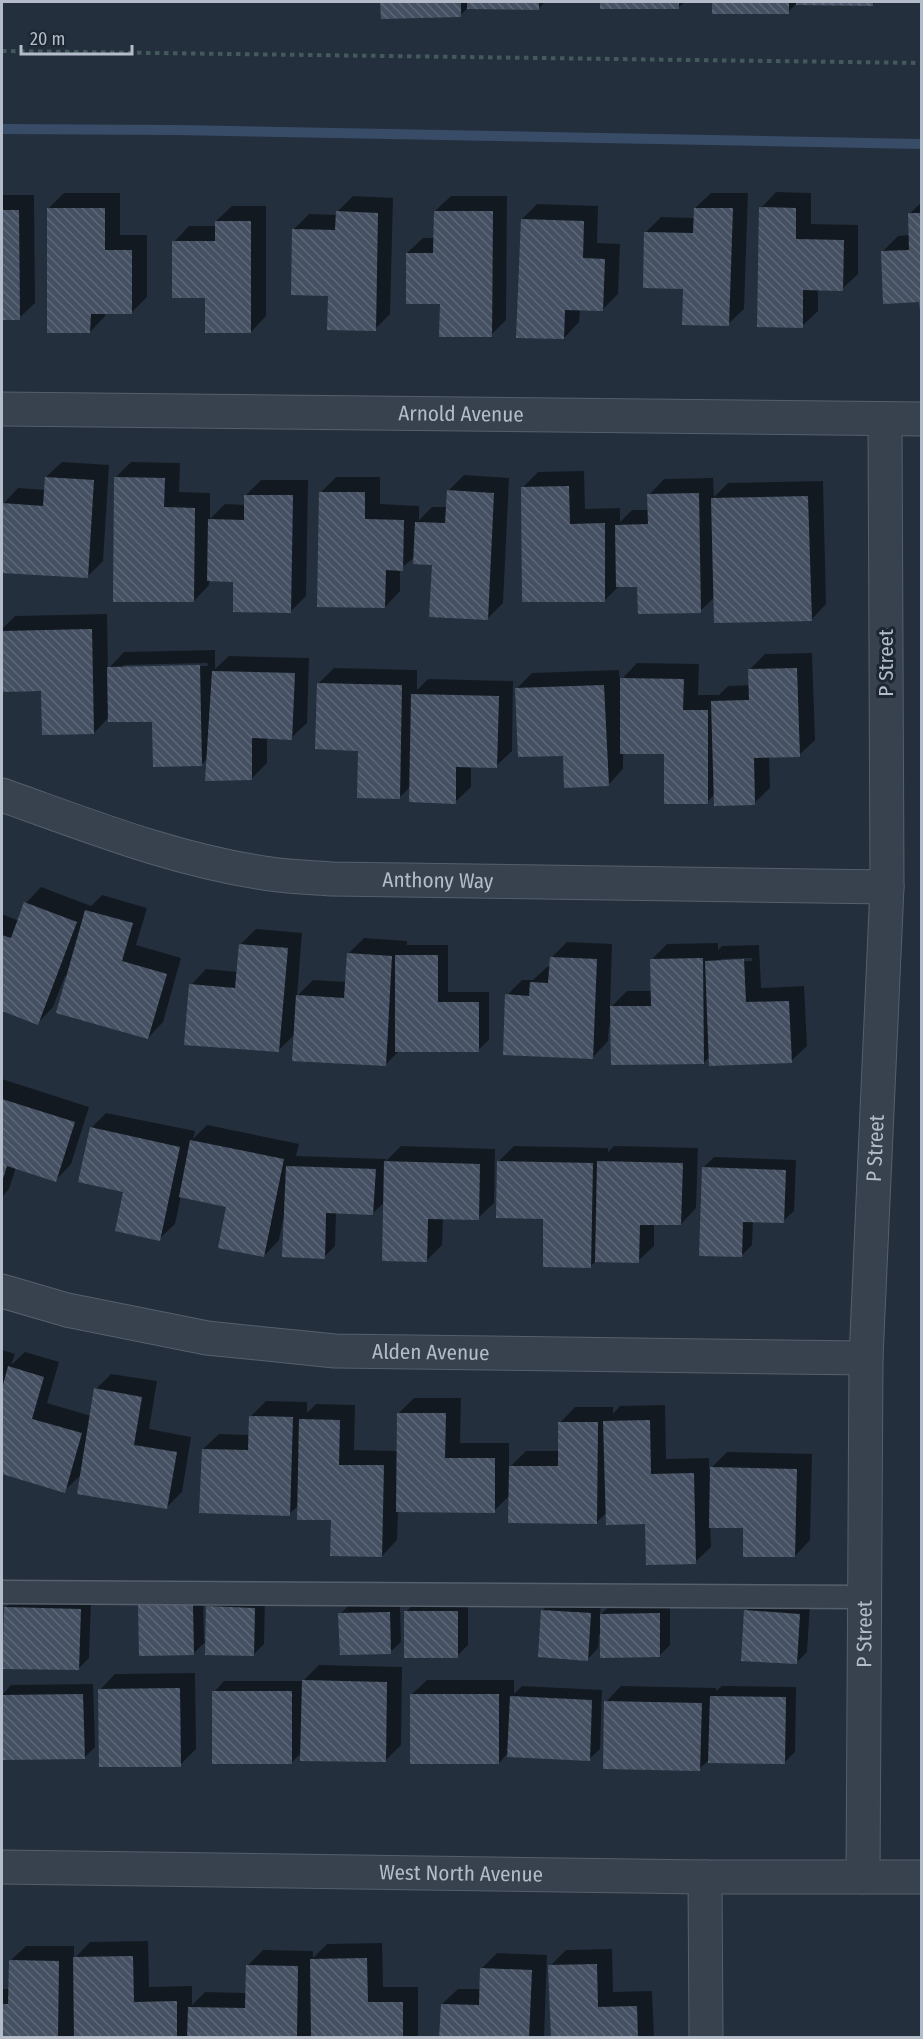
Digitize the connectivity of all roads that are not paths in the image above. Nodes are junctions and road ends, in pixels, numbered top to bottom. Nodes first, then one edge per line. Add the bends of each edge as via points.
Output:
1 (2, 409) edge
2 (885, 419) junction
3 (921, 419) edge
4 (2, 795) edge
5 (887, 887) junction
6 (2, 1291) edge
7 (866, 1358) junction
8 (2, 1592) edge
9 (865, 1597) junction
10 (2, 1867) edge
11 (705, 1877) junction
12 (863, 1877) junction
13 (921, 1877) edge
14 (706, 2037) edge

1 - 2 street, Arnold Avenue
2 - 3 street, Arnold Avenue
2 - 5 street, P Street
4 - 5 street, Anthony Way via 98,830 196,859 264,873 332,879
5 - 7 street, P Street
6 - 7 street, Alden Avenue via 67,1310 207,1338 335,1351
7 - 9 street, P Street
8 - 9 lane
9 - 12 street, P Street
10 - 11 street, West North Avenue
11 - 12 street, West North Avenue
11 - 14 street
12 - 13 street, West North Avenue

